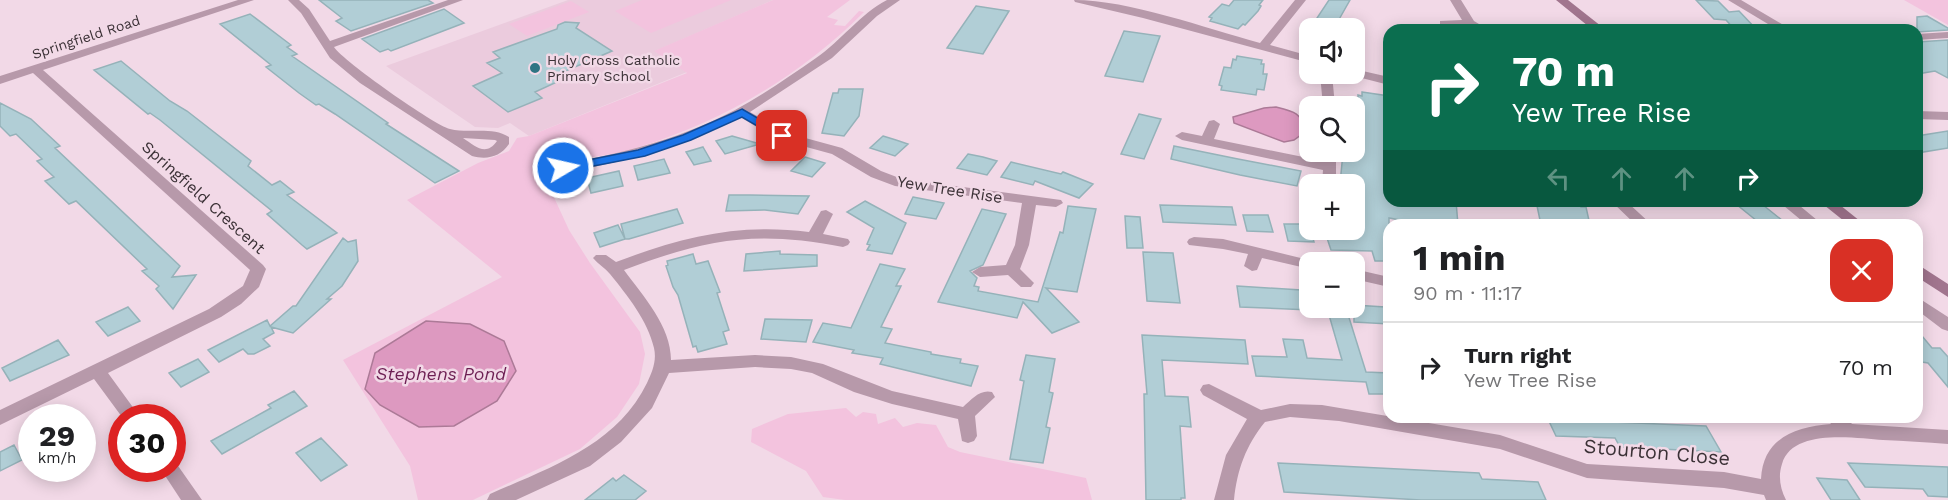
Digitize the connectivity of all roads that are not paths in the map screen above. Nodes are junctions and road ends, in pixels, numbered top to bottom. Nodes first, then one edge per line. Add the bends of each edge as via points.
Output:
1 (249, 0) edge
2 (292, 0) edge
3 (458, 0) edge
4 (895, 0) edge
5 (1079, 0) edge
6 (1301, 0) edge
7 (1455, 0) edge
8 (1561, 0) edge
9 (1733, 0) edge
10 (1444, 23) dead end
11 (1469, 23) joint
12 (1592, 24) edge
13 (1775, 24) edge
14 (1948, 35) edge
15 (1923, 37) edge
16 (327, 46) junction
17 (1263, 46) junction
18 (1299, 57) edge
19 (35, 69) junction
20 (1365, 75) edge
21 (1383, 79) edge
22 (0, 80) edge
23 (742, 113) junction
24 (1923, 115) edge
25 (1948, 116) edge
26 (1214, 124) dead end
27 (446, 133) dead end
28 (1182, 136) dead end
29 (1207, 141) junction
30 (1330, 162) edge
31 (1330, 167) junction
32 (563, 168) junction
33 (542, 171) dead end
34 (1330, 174) edge
35 (562, 191) dead end
36 (1030, 200) junction
37 (1056, 203) dead end
38 (1625, 207) edge
39 (1793, 207) edge
40 (1834, 207) edge
41 (826, 214) dead end
42 (1638, 219) edge
43 (1808, 219) edge
44 (1850, 219) edge
45 (814, 236) junction
46 (843, 242) dead end
47 (1194, 242) dead end
48 (1256, 251) junction
49 (1299, 261) edge
50 (1252, 267) dead end
51 (1012, 270) junction
52 (980, 272) dead end
53 (1923, 273) edge
54 (1365, 277) edge
55 (1383, 281) edge
56 (1026, 283) dead end
57 (1948, 292) edge
58 (1923, 306) edge
59 (1948, 325) edge
60 (663, 367) junction
61 (97, 371) junction
62 (1209, 390) dead end
63 (986, 397) dead end
64 (121, 404) edge
65 (966, 414) junction
66 (1259, 417) junction
67 (0, 418) edge
68 (1383, 422) edge
69 (1386, 423) edge
70 (1840, 423) edge
71 (1848, 431) junction
72 (968, 436) dead end
73 (1948, 437) edge
74 (180, 482) edge
75 (1773, 494) edge
76 (192, 500) edge
77 (497, 500) edge
78 (1224, 500) edge

1 - 19 street, Springfield Road
2 - 16 street via 305,11
3 - 16 street
4 - 23 street via 868,18 840,46
5 - 17 street
6 - 17 street
7 - 11 street
8 - 12 main road
9 - 13 street
10 - 11 street
14 - 15 street
16 - 27 street via 363,80
17 - 18 street
19 - 22 street, Springfield Road
19 - 61 street, Springfield Crescent via 258,269 257,278 239,298
20 - 21 street
23 - 32 street via 641,153
23 - 36 street, Yew Tree Rise via 782,136 837,151 900,183
24 - 25 street
26 - 29 street
28 - 29 street
29 - 31 street
30 - 31 street
31 - 34 street
32 - 33 street
32 - 35 street
36 - 37 street, Yew Tree Rise
36 - 51 street via 1022,245
38 - 42 street
39 - 43 street
40 - 44 main road
41 - 45 street
45 - 46 street
45 - 60 street via 719,236 608,263 649,316 663,349
47 - 48 street
48 - 49 street
48 - 50 street
51 - 52 street
51 - 56 street
53 - 57 main road
54 - 55 street
58 - 59 street
60 - 65 street via 768,361 793,364 826,371 907,403
60 - 77 street via 646,403 615,437 583,461
61 - 64 street
61 - 67 street, Springfield Crescent
62 - 66 street
63 - 65 street
65 - 72 street
66 - 68 street, Stourton Close via 1289,410
66 - 78 street via 1240,440
69 - 75 street, Stourton Close via 1509,444 1587,471 1724,480
70 - 71 street
71 - 73 street
71 - 75 street via 1814,432 1785,443 1772,460
74 - 76 street

